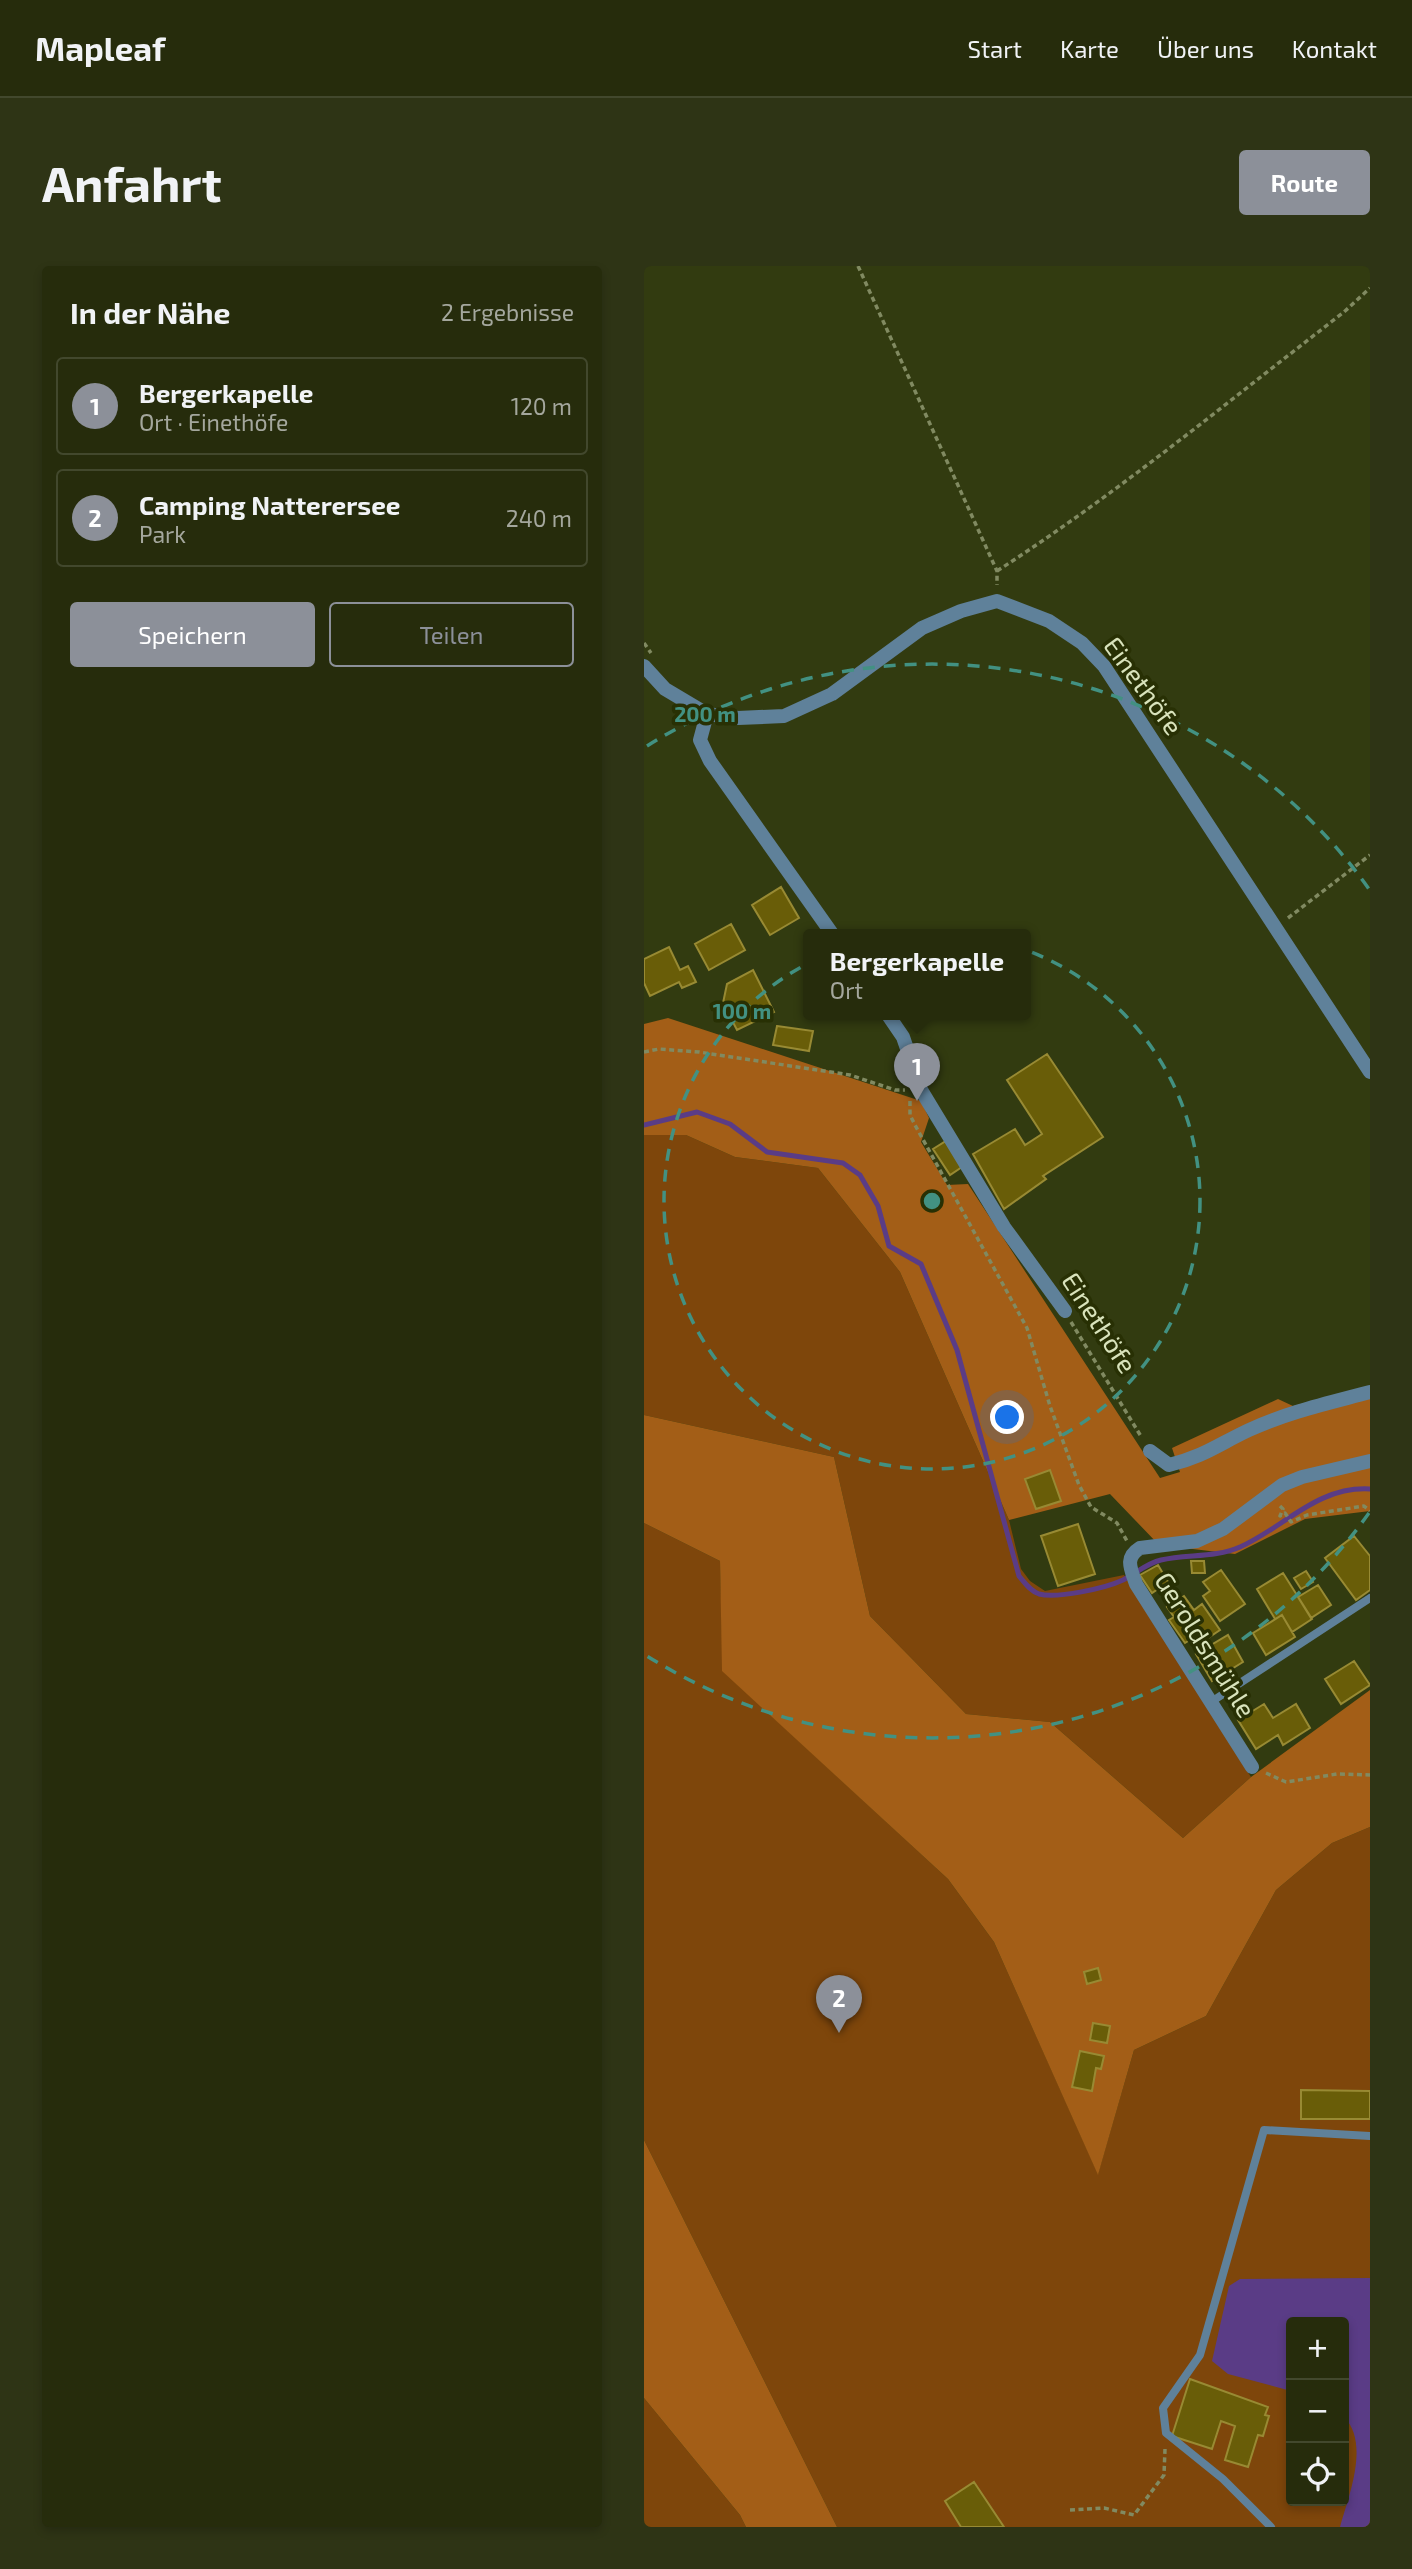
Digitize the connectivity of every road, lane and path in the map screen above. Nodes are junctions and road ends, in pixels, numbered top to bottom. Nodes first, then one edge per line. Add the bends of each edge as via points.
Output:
1 (858, 266) edge
2 (1370, 288) edge
3 (997, 571) junction
4 (997, 601) junction
5 (644, 666) edge
6 (707, 714) junction
7 (1370, 855) edge
8 (1276, 927) junction
9 (829, 929) edge
10 (891, 1020) edge
11 (644, 1052) edge
12 (1370, 1072) edge
13 (921, 1090) junction
14 (1065, 1311) joint
15 (1370, 1392) edge
16 (1150, 1451) joint
17 (1370, 1461) edge
18 (1370, 1511) edge
19 (1286, 1513) dead end
20 (1130, 1558) junction
21 (1370, 1598) edge
22 (1211, 1702) junction
23 (1252, 1767) joint
24 (1370, 1775) edge
25 (1370, 2136) edge
26 (1166, 2432) junction
27 (1070, 2510) dead end
28 (1271, 2527) edge

1 - 3 path
2 - 3 path via 1119,486
3 - 4 path
4 - 6 street via 922,628 832,694 784,716
4 - 8 street, Einethöfe via 1049,621 1082,643 1104,666
5 - 6 street via 665,689
6 - 9 street via 700,740 710,761
7 - 8 path
8 - 12 street, Einethöfe
10 - 13 street, Einethöfe via 903,1037
11 - 13 path via 699,1052 850,1075 895,1090
13 - 14 street, Einethöfe via 1003,1227
13 - 20 path via 909,1102 910,1115 1027,1328 1079,1485 1091,1507 1117,1523
14 - 16 path, Einethöfe
15 - 16 street via 1300,1410 1249,1430 1199,1458 1169,1465
17 - 20 street, Geroldsmühle via 1282,1485 1223,1529 1197,1541 1140,1548
18 - 19 path via 1364,1506 1307,1515 1292,1522
20 - 22 street, Geroldsmühle via 1136,1584
21 - 22 lane
22 - 23 street, Geroldsmühle
23 - 24 path via 1286,1782 1337,1774
25 - 26 lane via 1264,2130 1200,2355 1163,2408
26 - 27 path via 1164,2475 1134,2515 1104,2508
26 - 28 lane

